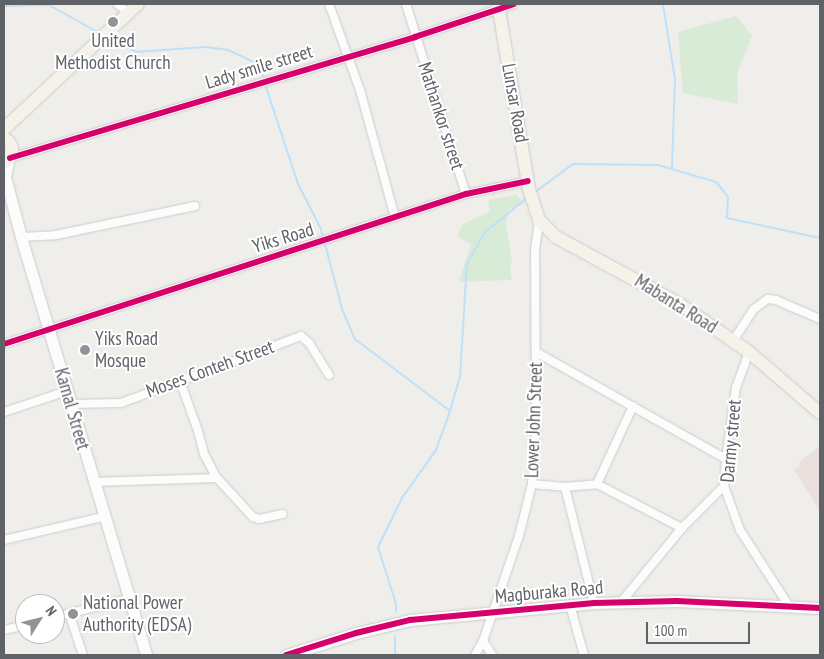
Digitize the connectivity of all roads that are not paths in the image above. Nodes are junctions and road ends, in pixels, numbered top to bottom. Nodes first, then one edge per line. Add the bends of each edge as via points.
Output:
1 (117, 4) edge
2 (329, 4) edge
3 (406, 4) edge
4 (514, 4) edge
5 (498, 6) edge
6 (134, 8) edge
7 (415, 37) junction
8 (347, 57) junction
9 (8, 125) edge
10 (8, 152) edge
11 (4, 176) edge
12 (529, 185) junction
13 (466, 194) junction
14 (533, 202) joint
15 (195, 206) dead end
16 (395, 217) junction
17 (539, 220) junction
18 (21, 237) junction
19 (820, 319) edge
20 (48, 329) junction
21 (733, 341) junction
22 (4, 344) edge
23 (536, 352) junction
24 (749, 352) junction
25 (329, 375) dead end
26 (180, 382) junction
27 (68, 391) junction
28 (71, 404) junction
29 (633, 406) junction
30 (4, 412) edge
31 (820, 413) edge
32 (726, 459) junction
33 (217, 478) junction
34 (93, 482) junction
35 (532, 484) junction
36 (597, 484) junction
37 (724, 486) junction
38 (565, 487) junction
39 (282, 514) dead end
40 (103, 517) junction
41 (682, 528) junction
42 (4, 540) edge
43 (128, 598) junction
44 (622, 600) junction
45 (594, 603) junction
46 (570, 605) junction
47 (789, 606) junction
48 (820, 608) edge
49 (69, 613) junction
50 (491, 613) junction
51 (65, 614) edge
52 (483, 641) junction
53 (83, 655) edge
54 (146, 655) edge
55 (286, 655) edge
56 (475, 655) edge
57 (492, 655) edge
58 (584, 655) edge

1 - 6 street
2 - 8 street
3 - 7 street, Mathankor street
4 - 5 street, Lady smile street
5 - 7 street, Lady smile street
5 - 12 main road, Lunsar Road
6 - 9 main road
7 - 8 street, Lady smile street
7 - 13 street, Mathankor street
8 - 10 street, Lady smile street via 28,152
8 - 16 street via 360,90
9 - 10 main road
10 - 11 street, Kamal Street
11 - 18 street, Kamal Street
12 - 13 street, Yiks Road
12 - 14 main road, Lunsar Road
13 - 16 street, Yiks Road
14 - 17 main road, Mabanta Road
15 - 18 street via 56,235
16 - 20 street, Yiks Road
17 - 21 main road, Mabanta Road via 556,237 650,287
17 - 23 street, Lower John Street via 534,263
18 - 20 street, Kamal Street
19 - 21 street via 768,299 754,309
20 - 22 street, Yiks Road
20 - 27 street, Kamal Street
21 - 24 main road, Mabanta Road
23 - 29 street
23 - 35 street, Lower John Street
24 - 31 main road, Mabanta Road
24 - 32 street, Darmy street via 736,387
25 - 26 street, Moses Conteh Street via 301,336
26 - 28 street, Moses Conteh Street via 121,403
26 - 33 street via 204,454
27 - 28 street, Kamal Street
27 - 30 street
28 - 34 street, Kamal Street
29 - 32 street
29 - 36 street
32 - 37 street, Darmy street
33 - 34 street
33 - 39 street via 253,517
34 - 40 street, Kamal Street
35 - 38 street
35 - 50 street, Lower John Street via 519,536
36 - 38 street
36 - 41 street
37 - 41 street
37 - 47 street, Darmy street via 740,530
38 - 45 street
40 - 42 street
40 - 43 street, Kamal Street
41 - 44 street
43 - 49 street
43 - 54 street, Kamal Street
44 - 45 street, Magburaka Road
44 - 47 street, Magburaka Road
45 - 46 street, Magburaka Road
46 - 50 street, Magburaka Road
46 - 58 street
47 - 48 street, Magburaka Road
49 - 51 street
49 - 53 street
50 - 52 street, Lower John Street
50 - 55 street, Magburaka Road via 410,620
52 - 56 street, Lower John Street
52 - 57 street

